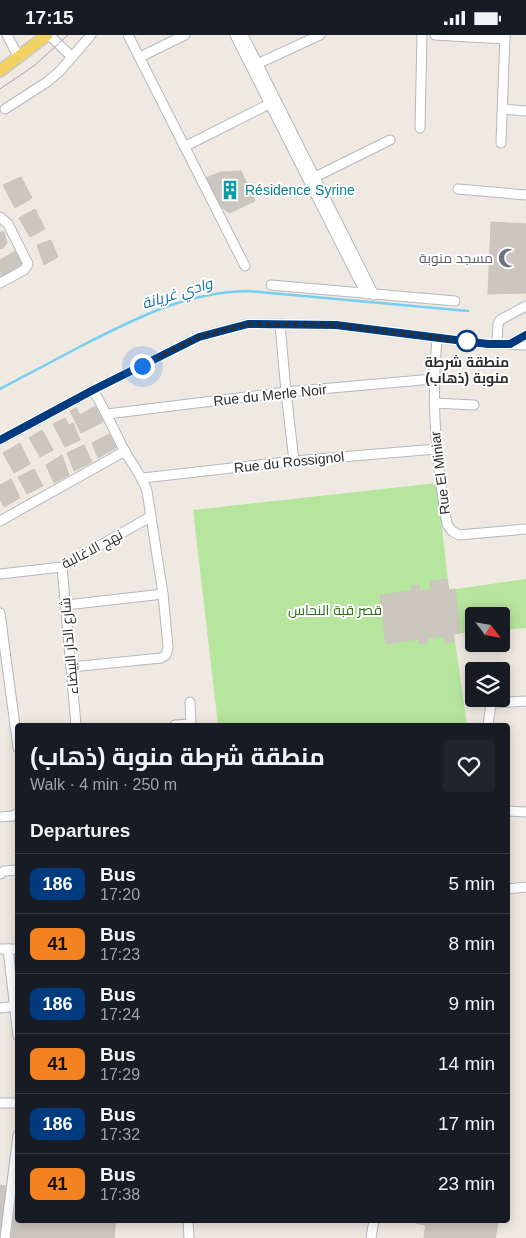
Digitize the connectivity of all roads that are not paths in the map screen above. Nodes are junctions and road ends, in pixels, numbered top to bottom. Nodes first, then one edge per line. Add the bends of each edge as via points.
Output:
1 (7, 35) edge
2 (48, 35) edge
3 (91, 35) edge
4 (128, 35) edge
5 (185, 35) edge
6 (235, 35) edge
7 (243, 35) edge
8 (320, 35) edge
9 (422, 35) edge
10 (435, 35) edge
11 (505, 37) edge
12 (19, 57) junction
13 (72, 57) junction
14 (140, 57) junction
15 (254, 65) junction
16 (0, 71) edge
17 (273, 103) junction
18 (5, 109) dead end
19 (503, 109) junction
20 (526, 111) edge
21 (420, 128) dead end
22 (390, 140) dead end
23 (501, 143) dead end
24 (184, 147) junction
25 (314, 177) junction
26 (458, 189) dead end
27 (526, 195) edge
28 (0, 217) edge
29 (245, 266) dead end
30 (0, 283) edge
31 (271, 285) dead end
32 (370, 295) junction
33 (455, 301) dead end
34 (526, 306) edge
35 (280, 325) junction
36 (526, 335) edge
37 (437, 338) junction
38 (497, 344) junction
39 (510, 344) junction
40 (526, 345) edge
41 (433, 379) junction
42 (93, 390) junction
43 (286, 392) junction
44 (434, 403) junction
45 (474, 405) dead end
46 (107, 414) junction
47 (0, 440) edge
48 (436, 449) junction
49 (125, 451) junction
50 (294, 461) junction
51 (143, 478) junction
52 (150, 517) junction
53 (0, 521) edge
54 (526, 529) edge
55 (62, 567) junction
56 (0, 574) edge
57 (162, 594) junction
58 (66, 605) junction
59 (0, 613) edge
60 (2, 636) edge
61 (71, 667) junction
62 (526, 701) edge
63 (190, 702) dead end
64 (76, 723) edge
65 (191, 723) edge
66 (488, 723) edge
67 (15, 727) edge
68 (510, 811) edge
69 (526, 812) edge
70 (15, 815) edge
71 (0, 817) edge
72 (15, 870) edge
73 (1, 871) edge
74 (526, 887) edge
75 (510, 889) edge
76 (8, 949) edge
77 (15, 1006) joint
78 (0, 1008) edge
79 (0, 1103) edge
80 (15, 1103) edge
81 (15, 1159) edge
82 (188, 1223) edge
83 (374, 1223) edge
84 (5, 1238) edge
85 (189, 1238) edge
86 (371, 1238) edge

1 - 12 street
2 - 12 main road
2 - 13 street
3 - 13 street
4 - 14 street
5 - 14 street
6 - 15 street
7 - 15 street
8 - 15 street
9 - 21 street
10 - 11 street
11 - 19 street
12 - 16 main road
13 - 18 street via 47,82
14 - 24 street
15 - 17 street
17 - 24 street
17 - 25 street
17 - 32 street
19 - 20 street
19 - 23 street
22 - 25 street
24 - 29 street
25 - 32 street
26 - 27 street
28 - 30 street via 8,224 28,264 24,270
31 - 32 street
32 - 33 street
34 - 38 street via 500,320
35 - 37 street via 336,325
35 - 42 street via 248,324 199,337
35 - 43 street
36 - 39 street
37 - 38 street
37 - 41 street, Rue El Miniar
38 - 39 street
39 - 40 street
41 - 43 street, Rue du Merle Noir
41 - 44 street, Rue El Miniar
42 - 46 street
42 - 47 street
43 - 46 street, Rue du Merle Noir
43 - 50 street
44 - 45 street
44 - 48 street, Rue El Miniar
46 - 49 street
48 - 50 street, Rue du Rossignol
48 - 54 street, Rue El Miniar via 447,524 452,531 465,535
49 - 51 street
49 - 53 street
50 - 51 street, Rue du Rossignol
51 - 52 street
52 - 55 street, نهج الاغالبة
52 - 57 street
55 - 56 street, نهج الاغالبة
55 - 58 street, شارع الدار البيضاء
57 - 58 street
57 - 61 street via 168,647 166,655
58 - 61 street, شارع الدار البيضاء
59 - 60 street
60 - 67 street
61 - 64 street, شارع الدار البيضاء
62 - 66 street via 494,703
63 - 65 street
68 - 69 street
70 - 71 street
72 - 73 street
74 - 75 street
76 - 77 street
77 - 78 street
79 - 80 street
81 - 84 street
82 - 85 street
83 - 86 street

